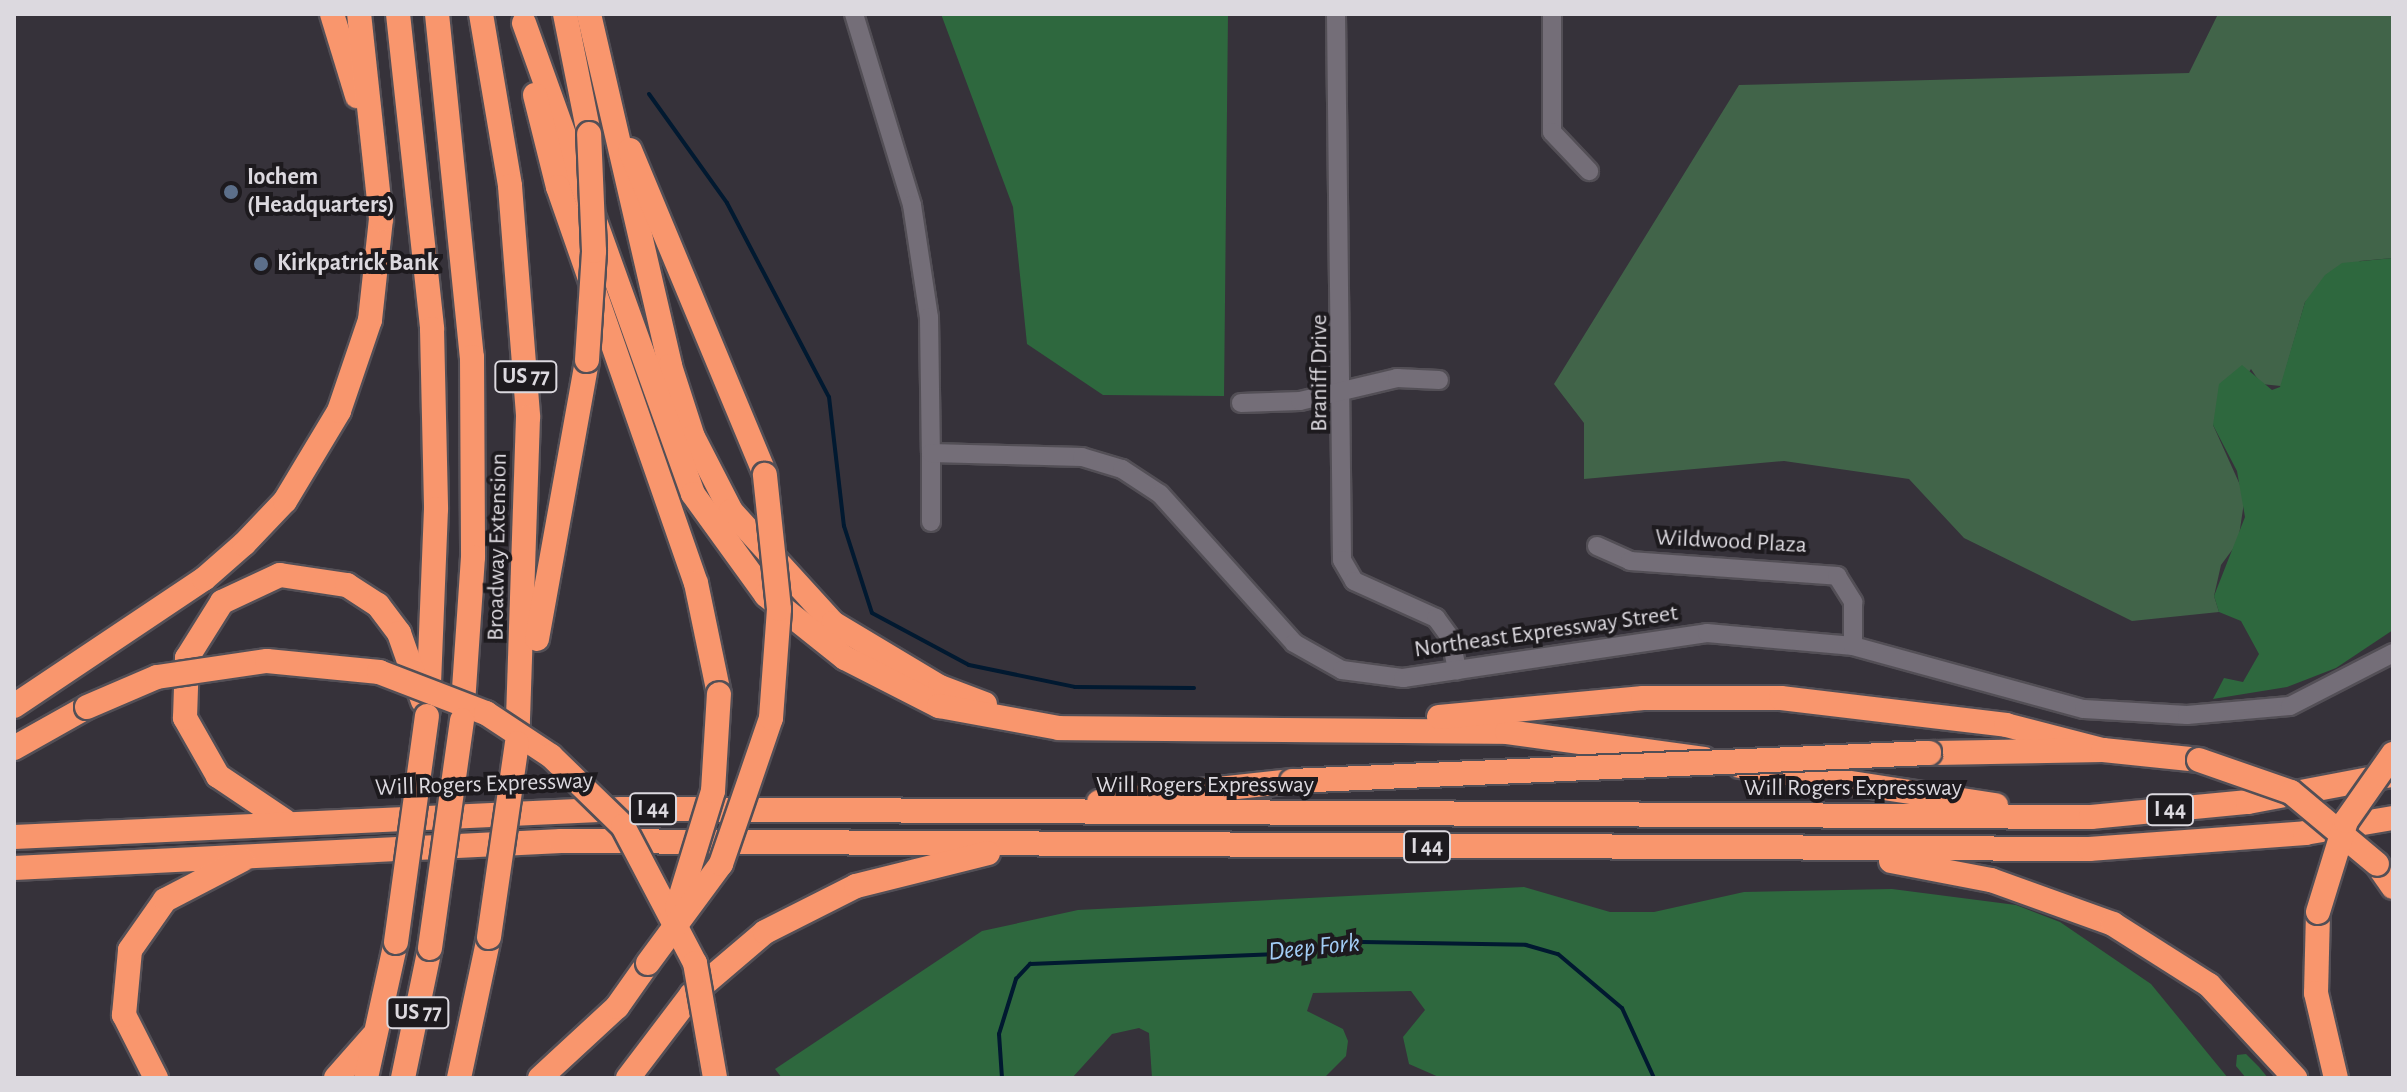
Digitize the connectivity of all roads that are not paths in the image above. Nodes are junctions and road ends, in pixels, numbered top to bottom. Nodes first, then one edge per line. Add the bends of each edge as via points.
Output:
1 (332, 14) edge
2 (359, 14) edge
3 (384, 14) edge
4 (398, 14) edge
5 (437, 14) edge
6 (481, 14) edge
7 (565, 14) edge
8 (589, 14) edge
9 (854, 14) edge
10 (1336, 14) edge
11 (1552, 14) edge
12 (524, 18) edge
13 (617, 123) junction
14 (373, 143) junction
15 (416, 149) junction
16 (1589, 171) dead end
17 (1439, 380) dead end
18 (1345, 391) junction
19 (1241, 403) dead end
20 (931, 453) junction
21 (931, 522) dead end
22 (1597, 546) dead end
23 (1853, 646) junction
24 (2393, 653) edge
25 (1457, 670) junction
26 (14, 706) edge
27 (427, 716) junction
28 (1365, 727) junction
29 (1059, 728) junction
30 (517, 743) junction
31 (14, 748) edge
32 (2103, 750) junction
33 (2393, 754) edge
34 (2393, 774) edge
35 (1022, 813) junction
36 (2091, 817) junction
37 (2393, 818) edge
38 (285, 821) junction
39 (14, 837) edge
40 (1029, 844) junction
41 (1826, 849) junction
42 (256, 854) junction
43 (14, 868) edge
44 (2393, 887) edge
45 (648, 963) junction
46 (378, 1031) junction
47 (156, 1078) edge
48 (336, 1078) edge
49 (366, 1078) edge
50 (403, 1078) edge
51 (459, 1078) edge
52 (540, 1078) edge
53 (628, 1078) edge
54 (715, 1078) edge
55 (2295, 1078) edge
56 (2336, 1078) edge

1 - 14 highway
2 - 14 highway
3 - 15 highway
4 - 15 highway
5 - 50 highway, Broadway Extension / US 77, bridge via 472,357 473,557 462,720 430,948
6 - 30 highway, Broadway Extension / US 77 via 510,186 528,417
7 - 30 highway, bridge via 589,134 593,278 575,443
8 - 13 highway
9 - 20 street via 912,205 929,317
10 - 18 street, Braniff Drive
11 - 16 street via 1552,132
12 - 29 highway via 677,459 737,561 794,621 881,679 939,706
12 - 45 highway, bridge via 558,187 696,583 719,694 705,829
13 - 29 highway via 670,366 693,437 731,511 812,605 870,648 940,687
13 - 45 highway, bridge via 765,475 779,609 771,718 739,827
14 - 26 highway via 381,219 370,320 316,455 285,501 204,579
15 - 27 highway via 435,413
17 - 18 street via 1397,378
18 - 19 street
18 - 25 street, Braniff Drive via 1346,572 1373,593 1436,618 1451,639
20 - 21 street
20 - 25 street, Northeast Expressway Street via 1082,457 1122,469 1160,494 1294,643 1342,670 1403,678
22 - 23 street, Wildwood Plaza via 1630,561 1837,576 1853,602
23 - 24 street, Northeast Expressway Street via 2084,709 2187,715 2290,706
23 - 25 street, Northeast Expressway Street via 1707,633
27 - 38 highway via 399,633 378,605 347,585 280,575 222,602 187,658 185,718 218,776
27 - 46 highway, bridge via 396,942
28 - 29 highway
28 - 32 highway via 1643,698 1781,698 2006,725
28 - 36 highway via 1571,737 1852,788
30 - 51 highway, Broadway Extension / US 77, bridge via 489,937
31 - 54 highway, bridge via 87,707 157,677 267,661 379,672 486,713 551,756 623,826 695,963
32 - 35 highway, bridge via 1292,781
32 - 44 highway, bridge via 2199,760 2291,792 2377,864
33 - 56 highway, bridge via 2346,821 2318,912 2316,993
34 - 36 highway, Will Rogers Expressway / I 44 via 2248,802
35 - 36 highway, Will Rogers Expressway / I 44
35 - 38 highway, Will Rogers Expressway / I 44 via 621,809
37 - 41 highway, I 44 via 2147,847
38 - 39 highway, Will Rogers Expressway / I 44
40 - 41 highway, I 44
40 - 42 highway, I 44 via 591,841
40 - 53 highway via 856,886 791,916 691,995
41 - 55 highway via 1991,880 2113,924 2209,985
42 - 43 highway, I 44
42 - 47 highway via 165,900 130,950 124,1015
45 - 52 highway via 617,1007
46 - 48 highway
46 - 49 highway

